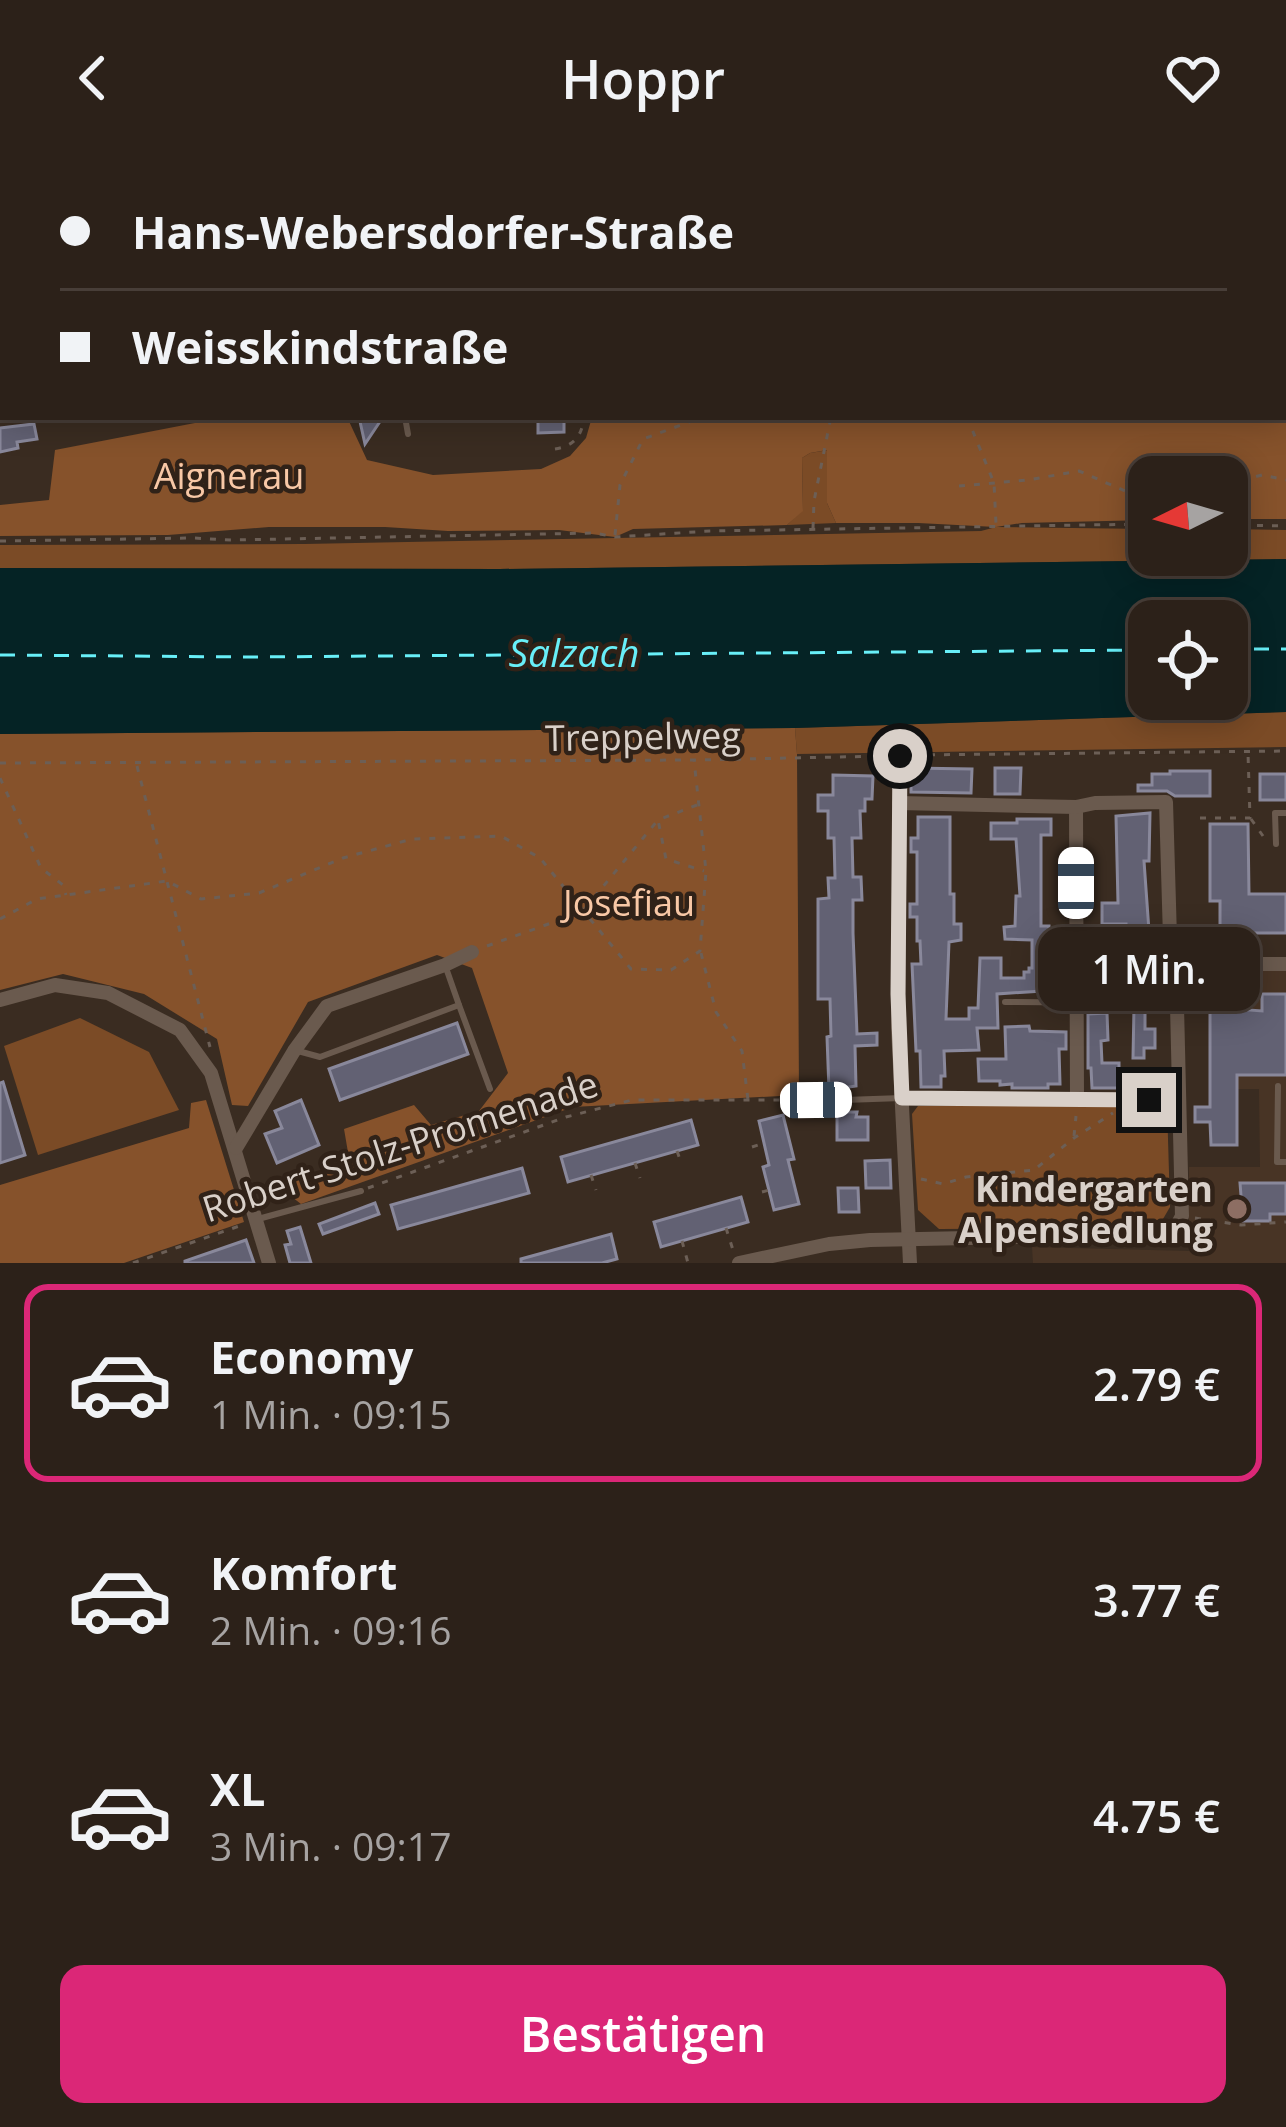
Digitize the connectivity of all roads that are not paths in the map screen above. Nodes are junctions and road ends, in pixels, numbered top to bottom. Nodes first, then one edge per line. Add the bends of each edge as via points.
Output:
1 (406, 420) edge
2 (408, 434) dead end
3 (900, 756) road end
4 (899, 803) junction
5 (1076, 807) junction
6 (1286, 813) edge
7 (1276, 844) road end
8 (1075, 938) junction
9 (1171, 938) junction
10 (472, 952) road end
11 (1176, 964) junction
12 (1286, 964) edge
13 (445, 965) junction
14 (0, 1000) edge
15 (1005, 1002) dead end
16 (1077, 1002) junction
17 (1124, 1003) dead end
18 (459, 1005) junction
19 (294, 1051) junction
20 (1278, 1086) dead end
21 (490, 1089) dead end
22 (902, 1098) junction
23 (1077, 1099) junction
24 (816, 1100) road end
25 (1179, 1100) junction
26 (236, 1148) junction
27 (1286, 1162) edge
28 (361, 1191) road end
29 (255, 1220) junction
30 (910, 1239) junction
31 (742, 1262) edge
32 (268, 1263) edge
33 (910, 1263) edge

1 - 2 lane
3 - 4 street
4 - 5 street
4 - 22 street
5 - 8 street
5 - 9 street via 1166,802
6 - 7 lane via 1275,813
8 - 9 lane
8 - 16 street
9 - 11 street
10 - 13 street
11 - 12 street
11 - 25 street
13 - 18 lane
13 - 19 street via 327,1006
14 - 26 street via 55,985 108,993 180,1030 211,1072
15 - 16 lane
16 - 17 lane
16 - 23 street
18 - 19 lane via 320,1057
18 - 21 lane
19 - 26 street
20 - 27 lane via 1277,1162
22 - 23 street
22 - 24 lane
22 - 30 street
23 - 25 street
25 - 30 street via 1182,1216 1175,1229
26 - 29 street
28 - 29 lane, Robert-Stolz-Promenade
29 - 32 street
30 - 31 street via 829,1244
30 - 33 street

